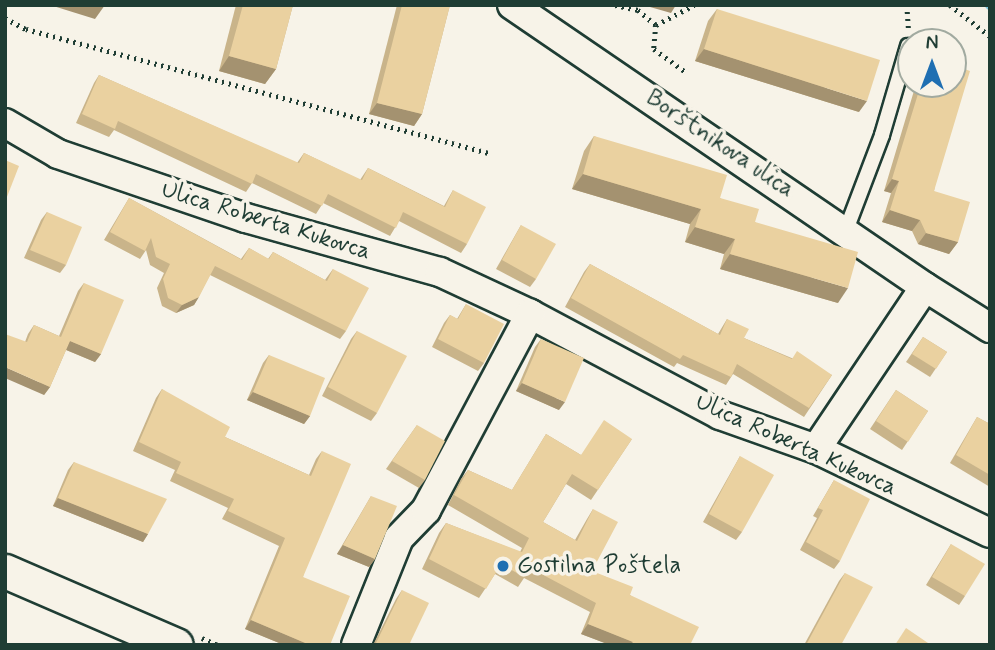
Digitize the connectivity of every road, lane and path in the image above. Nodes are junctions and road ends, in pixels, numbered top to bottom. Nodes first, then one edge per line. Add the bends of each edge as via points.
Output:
1 (513, 5) edge
2 (615, 5) edge
3 (694, 5) edge
4 (950, 5) edge
5 (5, 18) edge
6 (656, 25) junction
7 (990, 36) edge
8 (687, 73) dead end
9 (897, 84) edge
10 (5, 123) edge
11 (489, 153) dead end
12 (846, 230) junction
13 (925, 287) junction
14 (530, 314) junction
15 (990, 328) edge
16 (816, 449) junction
17 (990, 533) edge
18 (5, 571) edge
19 (176, 645) edge
20 (356, 645) edge

1 - 12 street, Borštnikova ulica
2 - 6 path via 638,10
3 - 6 path
4 - 7 path
5 - 11 path via 26,29
6 - 8 path via 654,49
9 - 12 lane
10 - 14 street, Ulica Roberta Kukovca via 58,154 246,218 440,272
12 - 13 street, Borštnikova ulica
13 - 15 street, Borštnikova ulica
13 - 16 street
14 - 16 street, Ulica Roberta Kukovca via 720,415
14 - 20 street via 426,510 399,538
16 - 17 street, Ulica Roberta Kukovca
18 - 19 street

